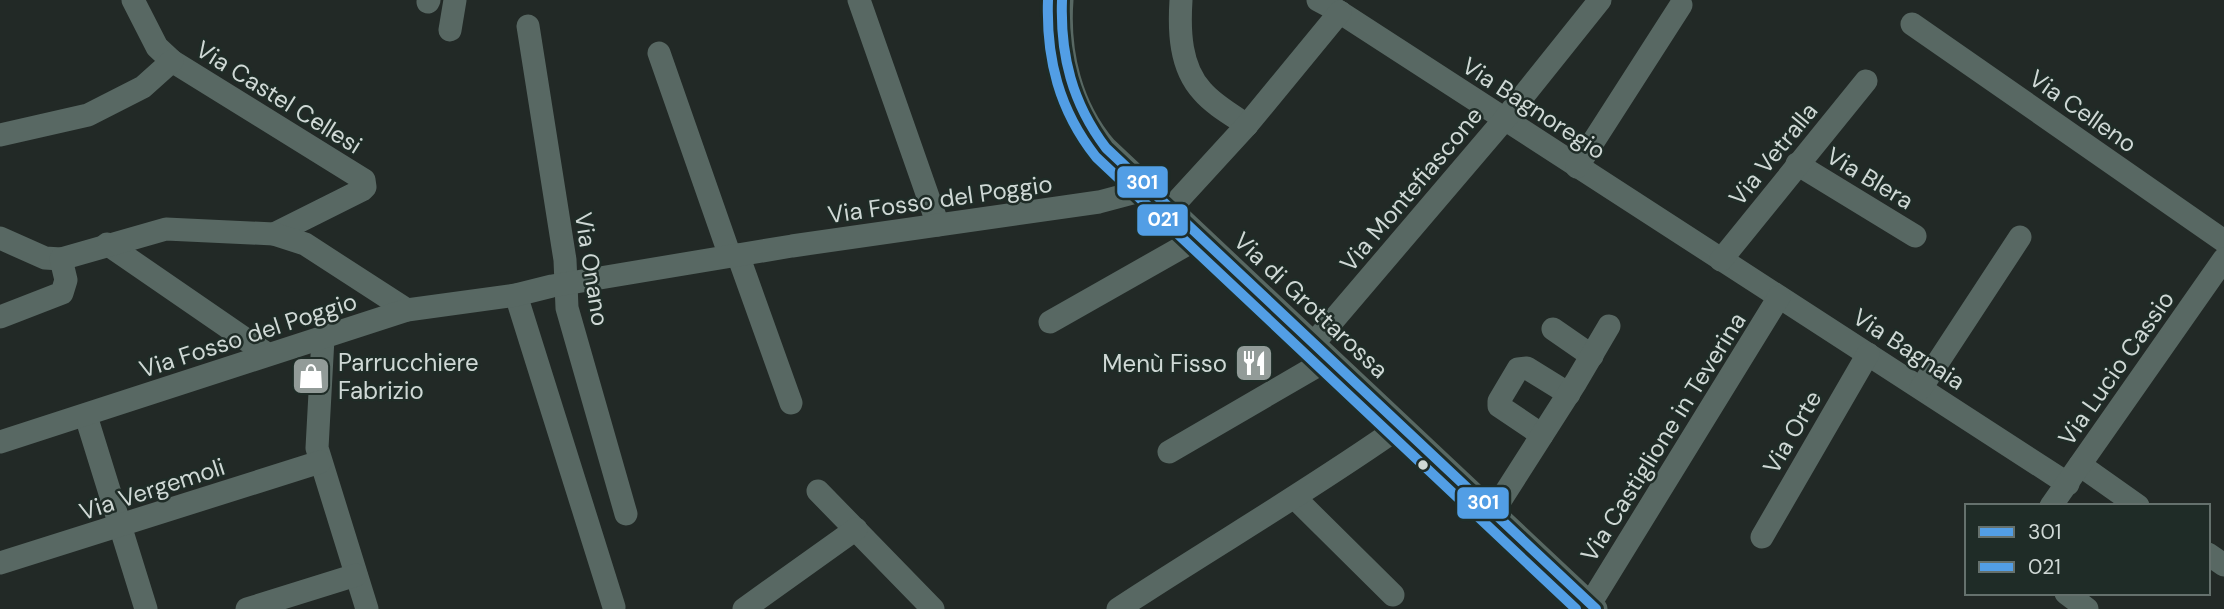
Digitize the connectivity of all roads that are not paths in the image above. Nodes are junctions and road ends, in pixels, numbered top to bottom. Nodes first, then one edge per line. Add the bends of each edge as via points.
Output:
1 (133, 0) edge
2 (455, 0) edge
3 (859, 0) edge
4 (1062, 0) edge
5 (1181, 0) edge
6 (1318, 0) edge
7 (1589, 4) edge
8 (1681, 5) dead end
9 (1340, 12) junction
10 (1912, 24) dead end
11 (528, 26) dead end
12 (450, 30) dead end
13 (659, 53) dead end
14 (172, 61) junction
15 (1866, 81) dead end
16 (1504, 120) junction
17 (1247, 125) junction
18 (0, 135) edge
19 (1797, 164) junction
20 (1577, 167) junction
21 (1148, 189) junction
22 (1170, 209) junction
23 (938, 225) junction
24 (274, 233) junction
25 (1914, 236) dead end
26 (1200, 237) junction
27 (2020, 237) dead end
28 (0, 239) edge
29 (2224, 241) edge
30 (107, 244) junction
31 (734, 256) junction
32 (61, 259) junction
33 (2224, 259) edge
34 (1721, 260) junction
35 (566, 285) junction
36 (516, 295) junction
37 (1779, 297) junction
38 (407, 310) junction
39 (0, 317) edge
40 (1050, 322) dead end
41 (1609, 326) dead end
42 (1553, 329) dead end
43 (323, 338) junction
44 (1321, 351) junction
45 (267, 354) junction
46 (1868, 354) junction
47 (1592, 356) junction
48 (1922, 388) junction
49 (1569, 394) junction
50 (791, 403) dead end
51 (86, 416) junction
52 (1401, 426) junction
53 (1542, 435) junction
54 (0, 442) edge
55 (1169, 452) dead end
56 (320, 462) junction
57 (2074, 474) junction
58 (818, 491) dead end
59 (1295, 498) junction
60 (2052, 504) edge
61 (2134, 504) edge
62 (1493, 512) junction
63 (626, 514) dead end
64 (121, 527) junction
65 (856, 529) junction
66 (1762, 537) dead end
67 (0, 563) edge
68 (356, 575) junction
69 (1393, 595) dead end
70 (2069, 595) edge
71 (1593, 606) edge
72 (614, 607) dead end
73 (146, 609) edge
74 (247, 609) edge
75 (368, 609) edge
76 (744, 609) edge
77 (933, 609) edge
78 (1118, 609) edge
79 (2087, 609) edge

1 - 14 street, Via Castel Cellesi via 157,47
2 - 12 street
3 - 23 street
4 - 21 street, Via di Grottarossa via 1064,51 1078,104 1101,142
5 - 17 street via 1183,51 1194,79 1206,95
6 - 9 street, Via Bagnoregio
7 - 16 street, Via Montefiascone
8 - 20 street
9 - 16 street, Via Bagnoregio
9 - 17 street
10 - 29 street, Via Celleno
11 - 35 street, Via Onano
13 - 31 street
14 - 18 street via 143,88 88,115
14 - 24 street, Via Castel Cellesi via 364,180 362,190
15 - 19 street, Via Vetralla
16 - 20 street, Via Bagnoregio
16 - 44 street, Via Montefiascone
17 - 22 street
19 - 25 street, Via Blera
19 - 34 street, Via Vetralla
20 - 34 street, Via Bagnoregio
21 - 22 street, Via di Grottarossa
21 - 23 street, Via Fosso del Poggio via 1099,202
22 - 26 street, Via di Grottarossa
23 - 31 street, Via Fosso del Poggio
24 - 30 street via 173,228
24 - 38 street via 305,244
26 - 40 street
26 - 44 street, Via di Grottarossa
27 - 48 street
28 - 32 street via 45,258
30 - 32 street
30 - 45 street
31 - 35 street, Via Fosso del Poggio
31 - 50 street
32 - 39 street via 66,280 62,293
33 - 57 street, Via Lucio Cassio
34 - 37 street, Via Bagnaia
35 - 36 street, Via Fosso del Poggio
35 - 63 street, Via Onano via 567,308
36 - 38 street, Via Fosso del Poggio
36 - 72 street
37 - 46 street, Via Bagnaia
37 - 71 street, Via Castiglione in Teverina
38 - 43 street, Via Fosso del Poggio
41 - 47 street
42 - 47 street
43 - 45 street, Via Fosso del Poggio
43 - 56 street
44 - 52 street, Via di Grottarossa
44 - 55 street, Via Montefiascone
45 - 51 street, Via Fosso del Poggio
46 - 48 street, Via Bagnaia
46 - 66 street, Via Orte
47 - 49 street
48 - 57 street, Via Bagnaia
49 - 53 street
49 - 53 street via 1527,368 1518,369 1499,406
51 - 54 street, Via Fosso del Poggio
51 - 64 street
52 - 59 street
52 - 62 street, Via di Grottarossa
53 - 62 street
56 - 64 street, Via Vergemoli
56 - 68 street
57 - 60 street, Via Lucio Cassio
57 - 61 street, Via Bagnaia
58 - 65 street
59 - 69 street
59 - 78 street
62 - 71 street, Via di Grottarossa
64 - 67 street, Via Vergemoli
64 - 73 street
65 - 76 street
65 - 77 street
68 - 74 street
68 - 75 street
70 - 79 street

